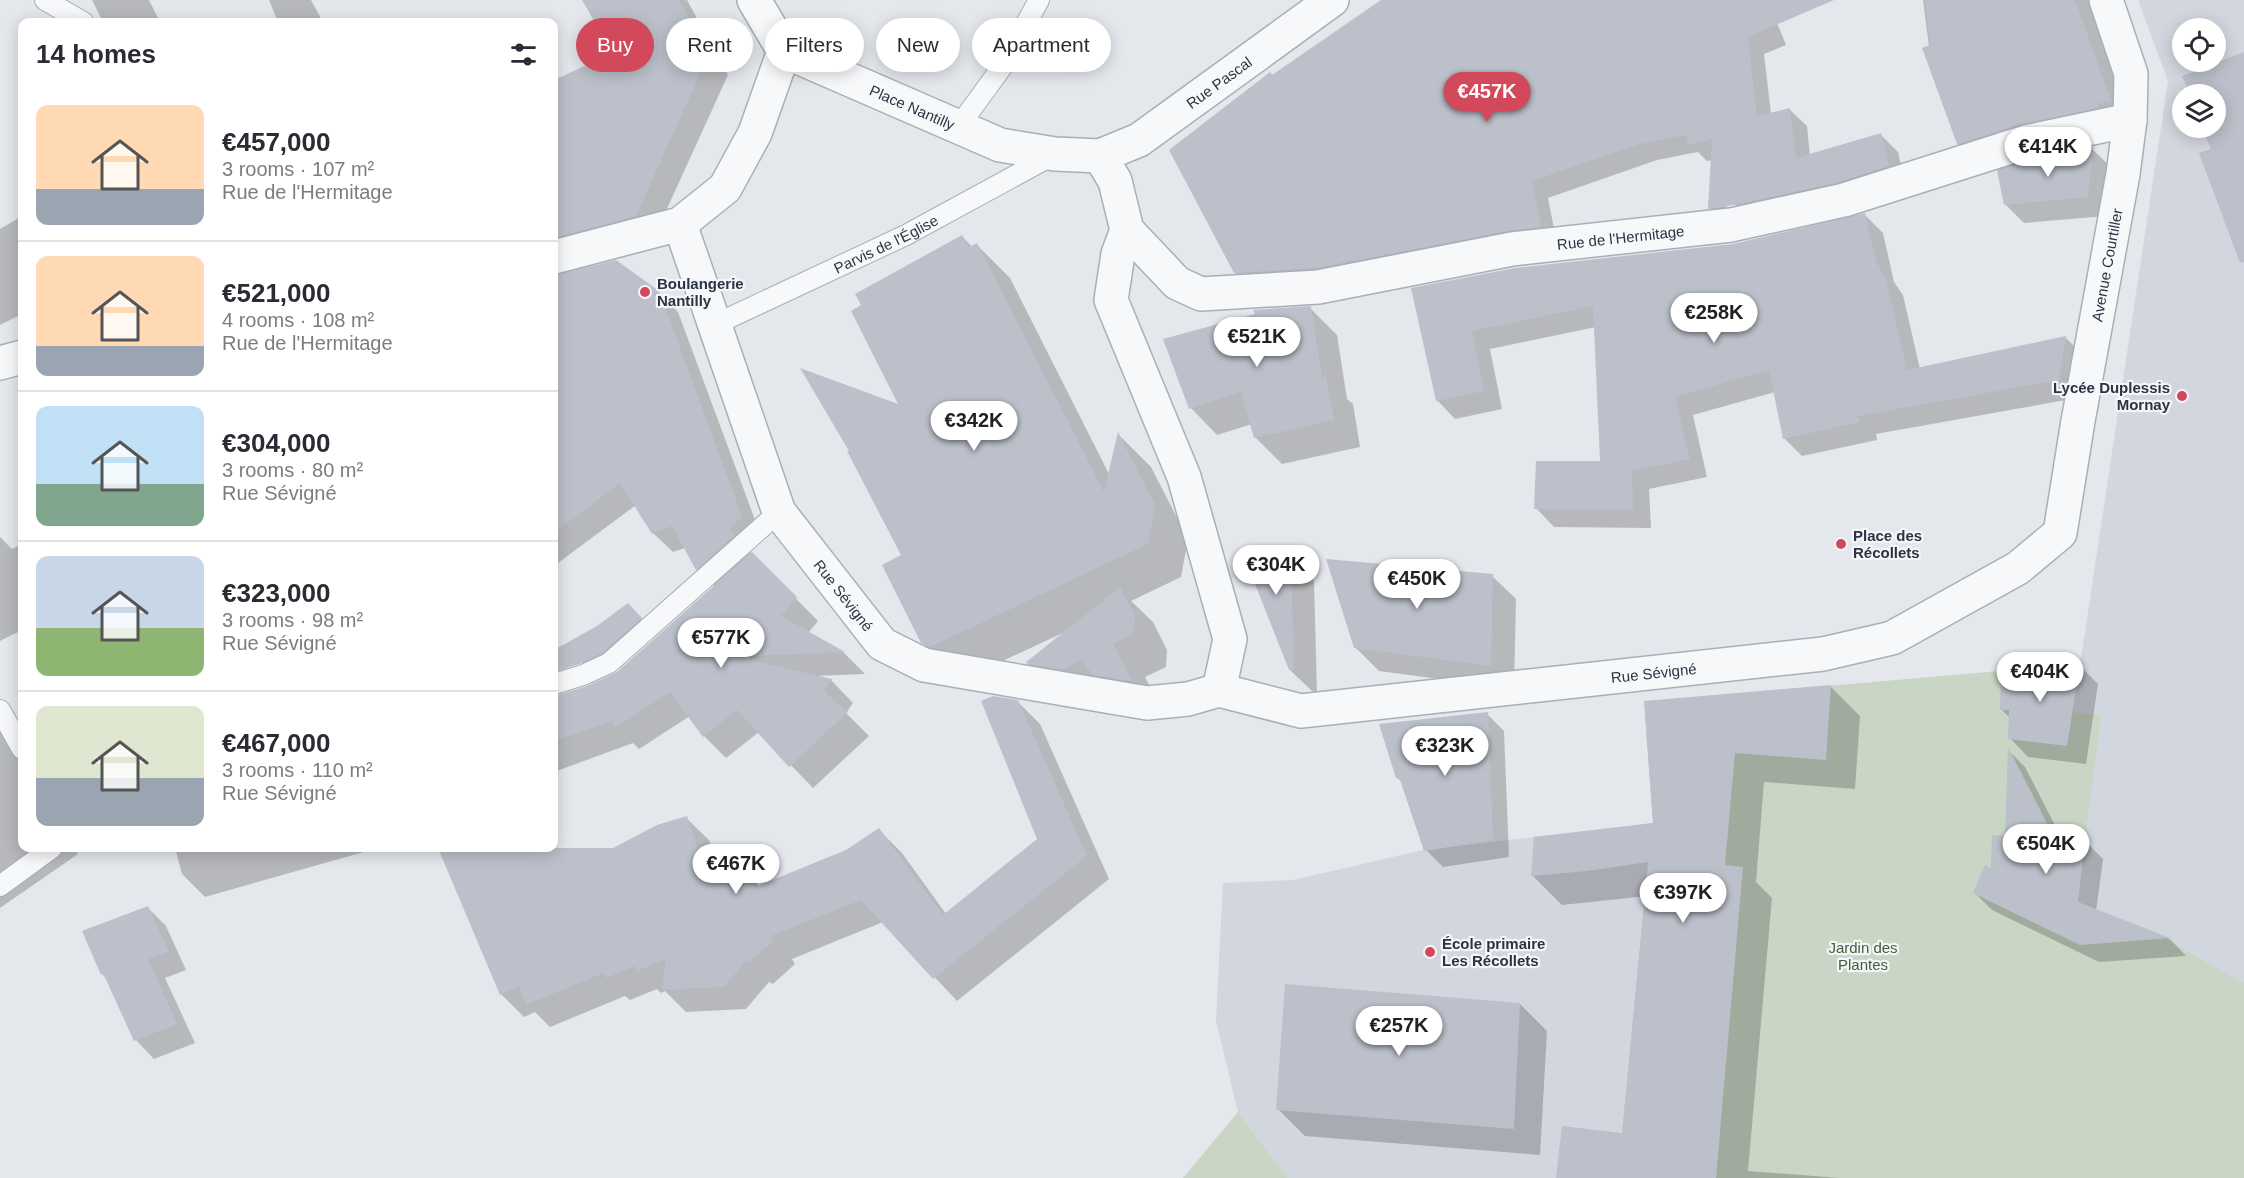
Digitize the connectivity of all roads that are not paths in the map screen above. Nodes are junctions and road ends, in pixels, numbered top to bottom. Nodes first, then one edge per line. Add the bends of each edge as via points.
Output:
1 (45, 0) edge
2 (754, 0) edge
3 (1039, 0) edge
4 (1332, 0) edge
5 (2106, 0) edge
6 (76, 18) edge
7 (765, 19) edge
8 (777, 72) edge
9 (833, 72) edge
10 (2130, 120) junction
11 (959, 126) junction
12 (1055, 154) junction
13 (1100, 156) junction
14 (680, 224) junction
15 (1127, 230) junction
16 (558, 256) edge
17 (714, 325) junction
18 (18, 358) edge
19 (0, 363) edge
20 (779, 512) junction
21 (2060, 533) joint
22 (558, 683) edge
23 (1219, 690) junction
24 (0, 710) edge
25 (18, 742) edge
26 (47, 852) edge
27 (0, 886) edge

1 - 6 lane
2 - 7 street
3 - 11 lane via 1002,67
4 - 13 street, Rue Pascal via 1139,140
5 - 10 street, Avenue Courtiller via 2131,74
8 - 14 street via 755,133 725,188
9 - 11 street, Place Nantilly
10 - 15 street, Rue de l'Hermitage via 2026,142 1844,200 1731,225 1512,249 1318,287 1201,294 1177,283
10 - 21 street, Avenue Courtiller
11 - 12 street, Place Nantilly via 1000,145
12 - 13 street, Place Nantilly
12 - 17 lane, Parvis de l'Église via 906,235
13 - 15 street via 1114,180
14 - 16 street
14 - 17 street, Rue Sévigné
15 - 23 street via 1118,254 1111,300 1184,477 1230,639
17 - 20 street, Rue Sévigné
18 - 19 street
20 - 22 lane via 609,663
20 - 23 street, Rue Sévigné via 882,644 924,665 1147,703 1188,699
21 - 23 street, Rue Sévigné via 2018,568 1892,638 1823,654 1301,711
24 - 25 lane
26 - 27 lane

